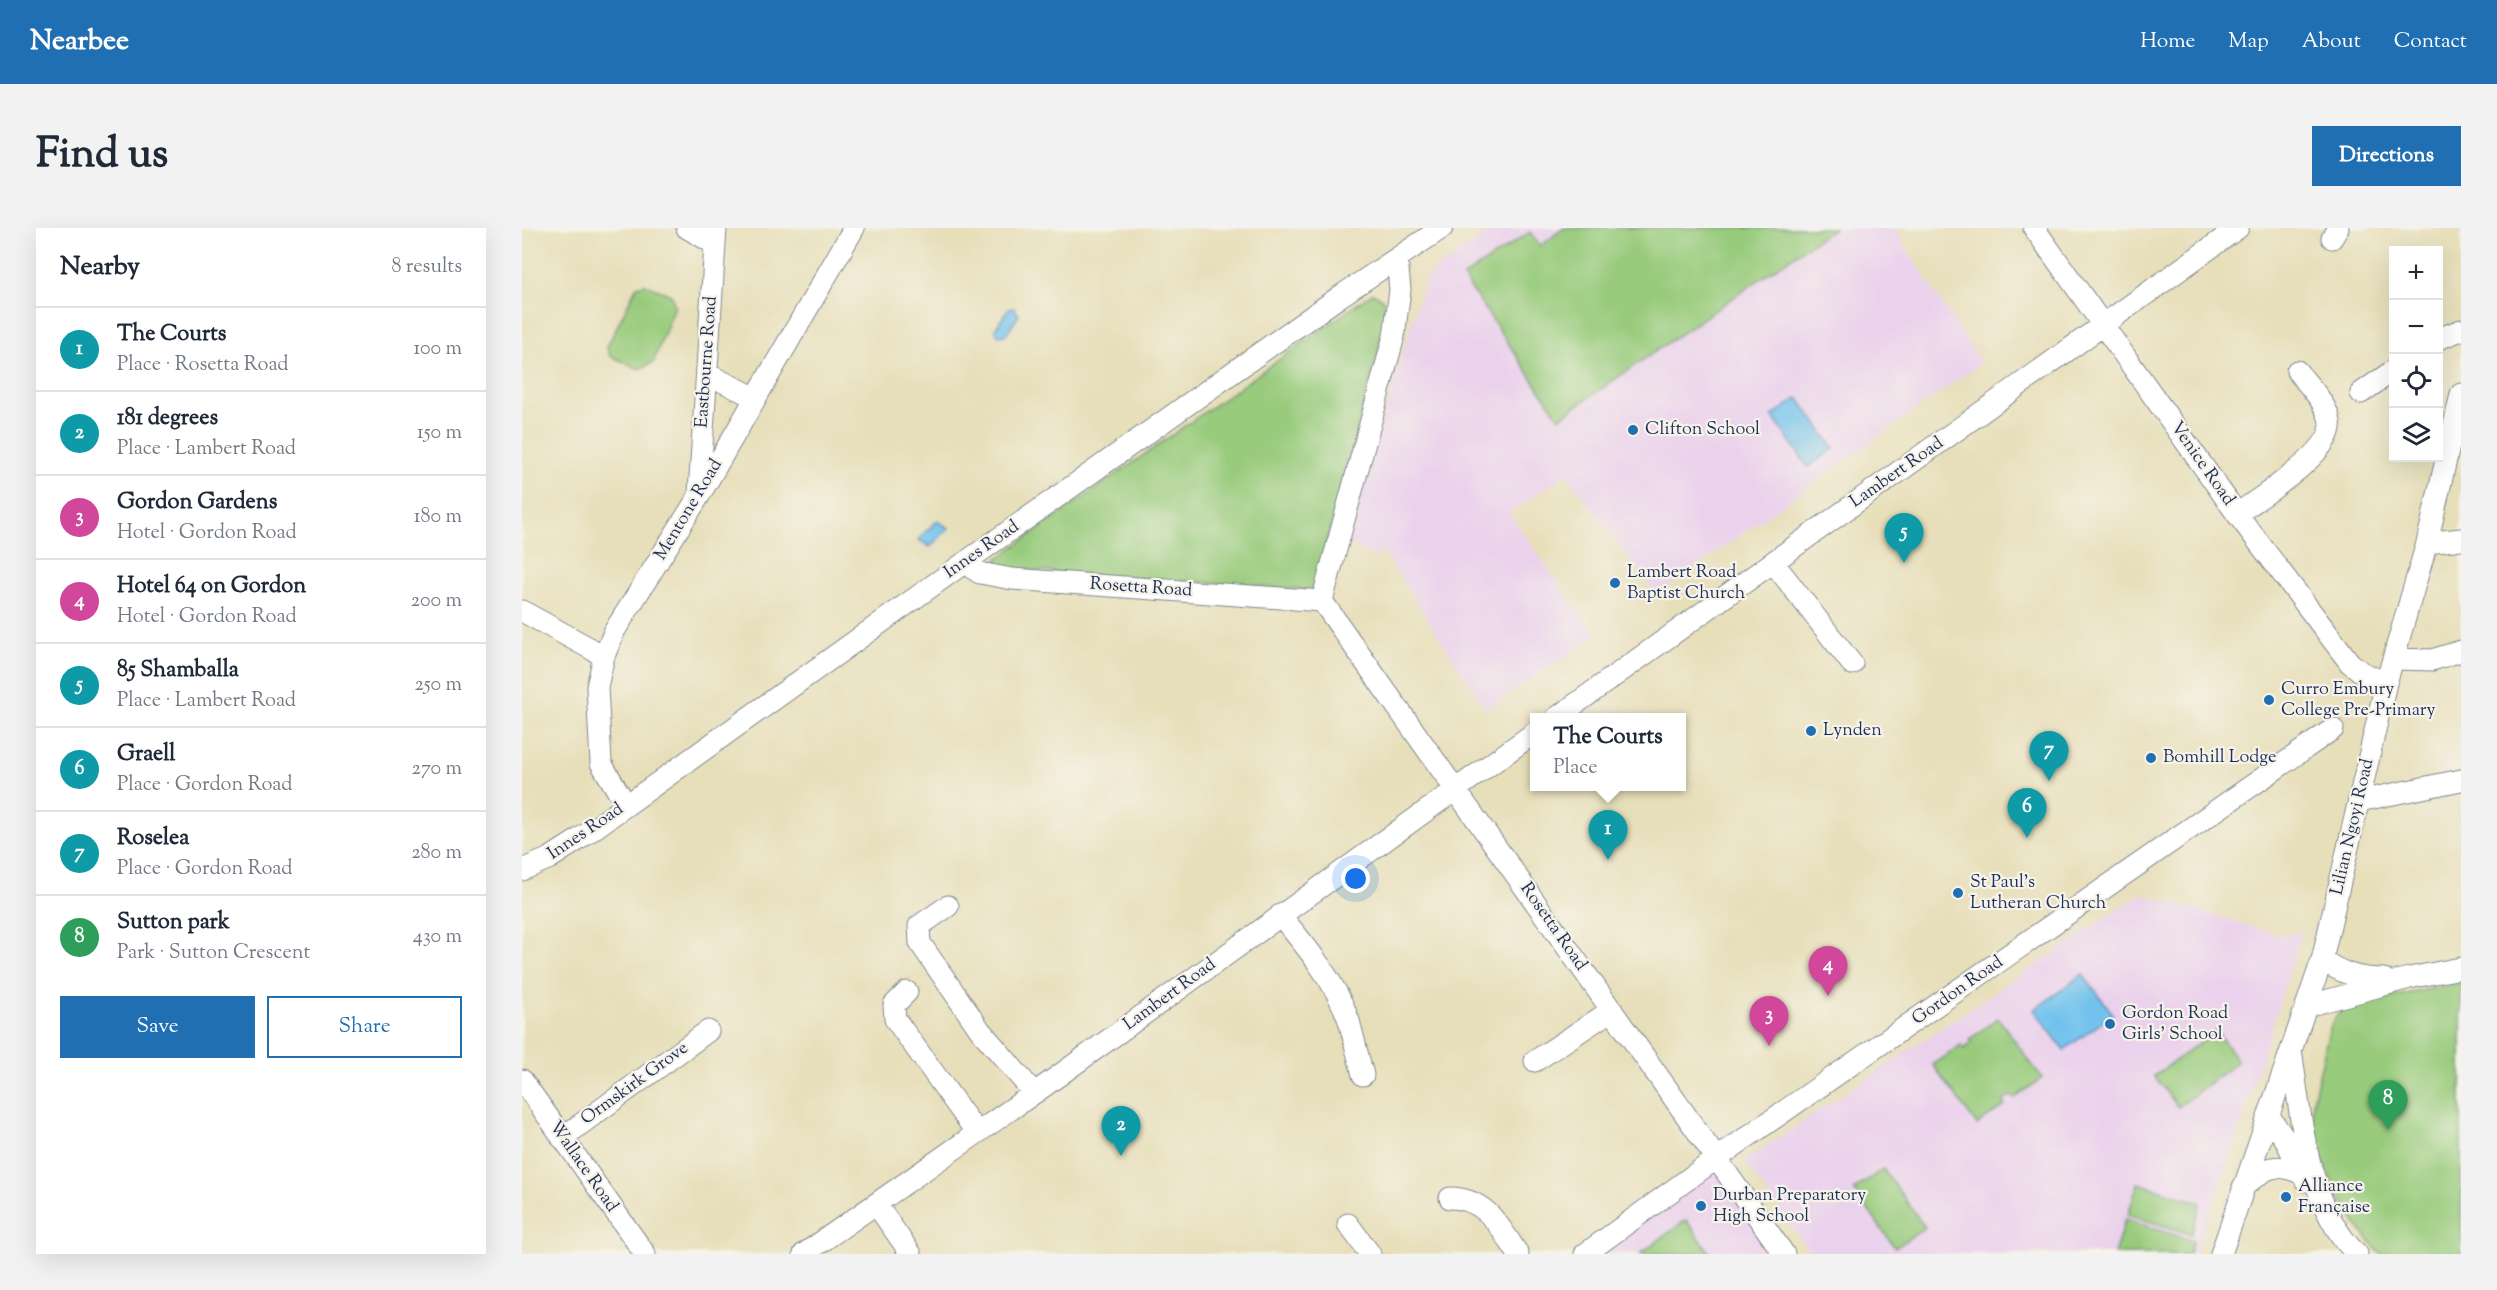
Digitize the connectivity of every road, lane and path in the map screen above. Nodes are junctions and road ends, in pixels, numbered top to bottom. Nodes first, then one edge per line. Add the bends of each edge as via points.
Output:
1 (687, 228) edge
2 (854, 228) edge
3 (1442, 228) edge
4 (2034, 228) edge
5 (2238, 228) edge
6 (715, 236) edge
7 (1397, 259) junction
8 (2103, 325) junction
9 (2461, 330) edge
10 (2443, 337) edge
11 (2297, 371) dead end
12 (2389, 373) edge
13 (706, 374) junction
14 (2361, 393) dead end
15 (2461, 394) edge
16 (756, 398) junction
17 (2457, 425) edge
18 (699, 496) junction
19 (2237, 514) junction
20 (2461, 539) edge
21 (2427, 543) junction
22 (1773, 562) junction
23 (964, 563) junction
24 (1322, 601) junction
25 (522, 611) edge
26 (2461, 651) edge
27 (604, 656) junction
28 (2395, 659) junction
29 (1852, 664) dead end
30 (2386, 683) junction
31 (1562, 713) edge
32 (2333, 729) dead end
33 (1530, 736) edge
34 (2461, 780) edge
35 (1455, 789) junction
36 (2359, 801) junction
37 (626, 805) junction
38 (522, 870) edge
39 (948, 906) dead end
40 (1280, 915) junction
41 (2322, 960) junction
42 (2461, 968) edge
43 (2409, 978) junction
44 (907, 992) dead end
45 (2307, 1006) junction
46 (1612, 1010) junction
47 (708, 1031) dead end
48 (2292, 1053) junction
49 (1535, 1061) dead end
50 (1363, 1075) dead end
51 (522, 1080) edge
52 (1034, 1093) junction
53 (2269, 1116) junction
54 (976, 1133) junction
55 (562, 1138) junction
56 (1717, 1158) junction
57 (2302, 1174) junction
58 (2243, 1187) junction
59 (1450, 1198) dead end
60 (876, 1204) junction
61 (2326, 1208) junction
62 (1348, 1224) dead end
63 (645, 1254) edge
64 (804, 1254) edge
65 (911, 1254) edge
66 (1370, 1254) edge
67 (1518, 1254) edge
68 (1586, 1254) edge
69 (1784, 1254) edge
70 (2222, 1254) edge
71 (2357, 1254) edge

1 - 6 street
2 - 16 street, Mentone Road
3 - 7 street, Innes Road
4 - 8 street, Venice Road
5 - 8 street, Lambert Road
6 - 13 street, Eastbourne Road
7 - 23 street, Innes Road
7 - 24 street via 1399,310 1394,336
8 - 19 street, Venice Road
8 - 22 street, Lambert Road
9 - 10 street
11 - 19 street via 2327,413 2331,422 2327,438 2295,471
12 - 14 street
13 - 16 street
13 - 18 street, Eastbourne Road
15 - 17 street, Lilian Ngoyi Road
16 - 18 street, Mentone Road
17 - 21 street, Lilian Ngoyi Road
18 - 27 street, Mentone Road via 615,630
19 - 30 street, Venice Road via 2350,663
20 - 21 street
21 - 28 street, Lilian Ngoyi Road
22 - 29 street
22 - 31 street, Lambert Road
23 - 24 street, Rosetta Road via 980,573 1003,578
23 - 37 street, Innes Road
24 - 35 street, Rosetta Road
25 - 27 street
26 - 28 street via 2432,660
27 - 37 street, Mentone Road via 597,687 602,763
28 - 30 street, Lilian Ngoyi Road
30 - 36 street, Lilian Ngoyi Road
32 - 56 street, Gordon Road
33 - 35 street, Lambert Road
34 - 36 street
35 - 40 street, Lambert Road
35 - 46 street, Rosetta Road
36 - 41 street, Lilian Ngoyi Road
37 - 38 street, Innes Road via 550,858
39 - 52 street via 919,926 920,943 980,1030
40 - 50 street via 1336,994 1348,1019
40 - 52 street, Lambert Road
41 - 43 street via 2355,977
41 - 45 street, Lilian Ngoyi Road
42 - 43 street
43 - 45 street
44 - 54 street via 894,1005 895,1019
45 - 48 street, Lilian Ngoyi Road
46 - 49 street
46 - 56 street, Rosetta Road
47 - 55 street, Ormskirk Grove
48 - 53 street, Lilian Ngoyi Road
48 - 61 street via 2304,1136
51 - 55 street, Wallace Road
52 - 54 street, Lambert Road
53 - 57 street via 2285,1138
53 - 58 street, Lilian Ngoyi Road
54 - 60 street, Lambert Road
55 - 63 street, Wallace Road
56 - 68 street, Gordon Road
56 - 69 street, Rosetta Road
57 - 58 street via 2289,1167 2273,1167
57 - 61 street
58 - 70 street, Lilian Ngoyi Road
59 - 67 street via 1462,1198 1485,1208
60 - 64 street, Lambert Road
60 - 65 street
61 - 71 street
62 - 66 street

